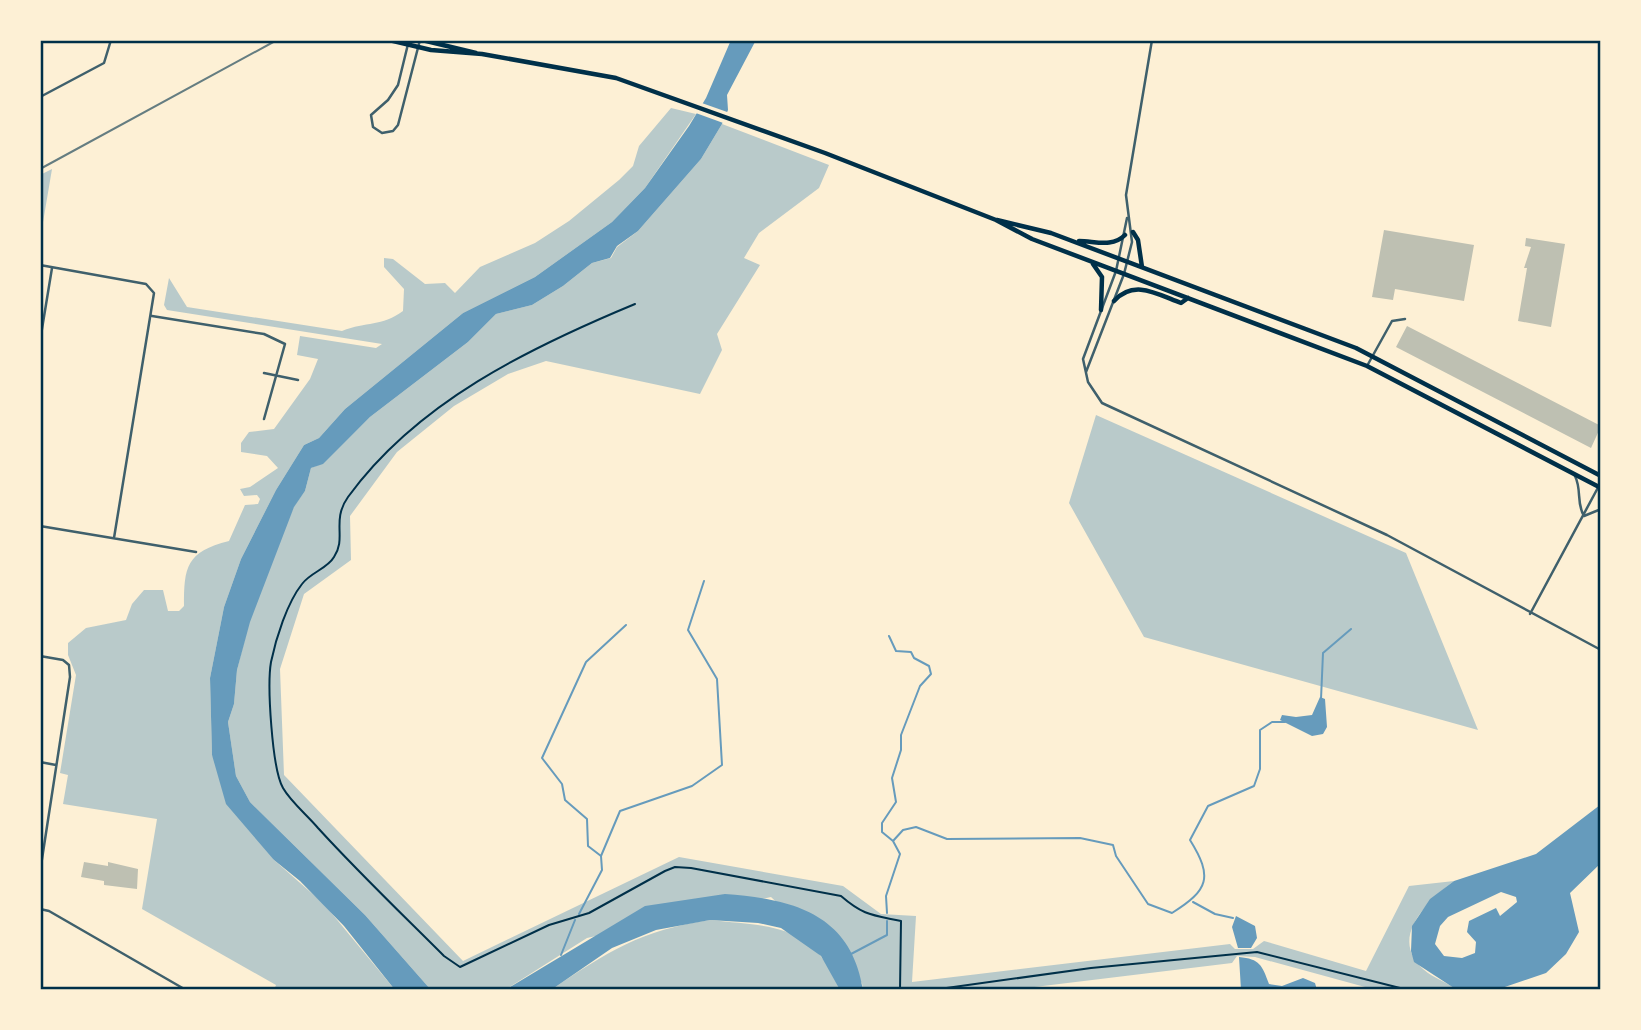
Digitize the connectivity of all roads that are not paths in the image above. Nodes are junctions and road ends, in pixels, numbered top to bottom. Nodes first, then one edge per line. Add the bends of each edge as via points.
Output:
1 (111, 40) edge
2 (389, 40) edge
3 (421, 40) edge
4 (1152, 40) edge
5 (408, 43) edge
6 (418, 48) junction
7 (477, 53) junction
8 (40, 97) edge
9 (1127, 218) junction
10 (996, 220) junction
11 (1133, 232) junction
12 (1125, 235) junction
13 (1074, 242) junction
14 (1119, 259) junction
15 (1090, 261) junction
16 (1127, 262) junction
17 (40, 265) edge
18 (52, 267) junction
19 (1143, 267) junction
20 (1116, 271) junction
21 (1124, 274) junction
22 (1188, 298) junction
23 (1114, 301) junction
24 (1101, 310) junction
25 (152, 316) junction
26 (1405, 319) dead end
27 (40, 341) edge
28 (1373, 355) junction
29 (1367, 366) junction
30 (1086, 372) junction
31 (264, 373) dead end
32 (278, 376) junction
33 (298, 380) dead end
34 (264, 419) dead end
35 (1574, 474) junction
36 (1601, 476) edge
37 (1600, 486) edge
38 (1601, 509) edge
39 (1584, 516) junction
40 (40, 526) edge
41 (114, 538) junction
42 (196, 552) dead end
43 (1530, 614) junction
44 (1601, 650) edge
45 (40, 656) edge
46 (40, 762) edge
47 (56, 765) junction
48 (40, 872) edge
49 (40, 909) edge
50 (186, 990) edge

1 - 8 street via 104,63
2 - 5 main road
3 - 6 street
3 - 7 main road
4 - 9 street via 1126,195
5 - 6 main road
5 - 6 street via 398,85 371,115 373,127 382,133 398,125
6 - 7 main road
7 - 10 main road via 598,73
9 - 11 street
9 - 12 street
10 - 13 main road via 1027,225
10 - 15 main road
11 - 16 street
11 - 19 main road
12 - 13 main road via 1105,244
12 - 14 street
13 - 14 main road
14 - 16 main road
14 - 20 street
15 - 20 main road
15 - 24 main road via 1102,277
16 - 19 main road
16 - 21 street
17 - 18 street
18 - 25 street via 146,284 155,296
18 - 27 street
19 - 28 main road
20 - 21 main road
20 - 24 street
21 - 22 main road
21 - 23 street
22 - 23 main road via 1181,303 1140,288 1130,289
22 - 29 main road
23 - 30 street
24 - 30 street via 1083,359
25 - 32 street via 264,334 285,344
25 - 41 street
26 - 28 street via 1392,321
28 - 29 street
28 - 36 main road
29 - 35 main road
30 - 43 street via 1095,395 1114,410 1387,535
31 - 32 street
32 - 33 street
32 - 34 street
35 - 37 main road
35 - 39 street via 1578,507
37 - 39 street
38 - 39 street
39 - 43 street
40 - 41 street
41 - 42 street
43 - 44 street
45 - 47 street via 69,665
46 - 47 street
47 - 48 street
49 - 50 street

